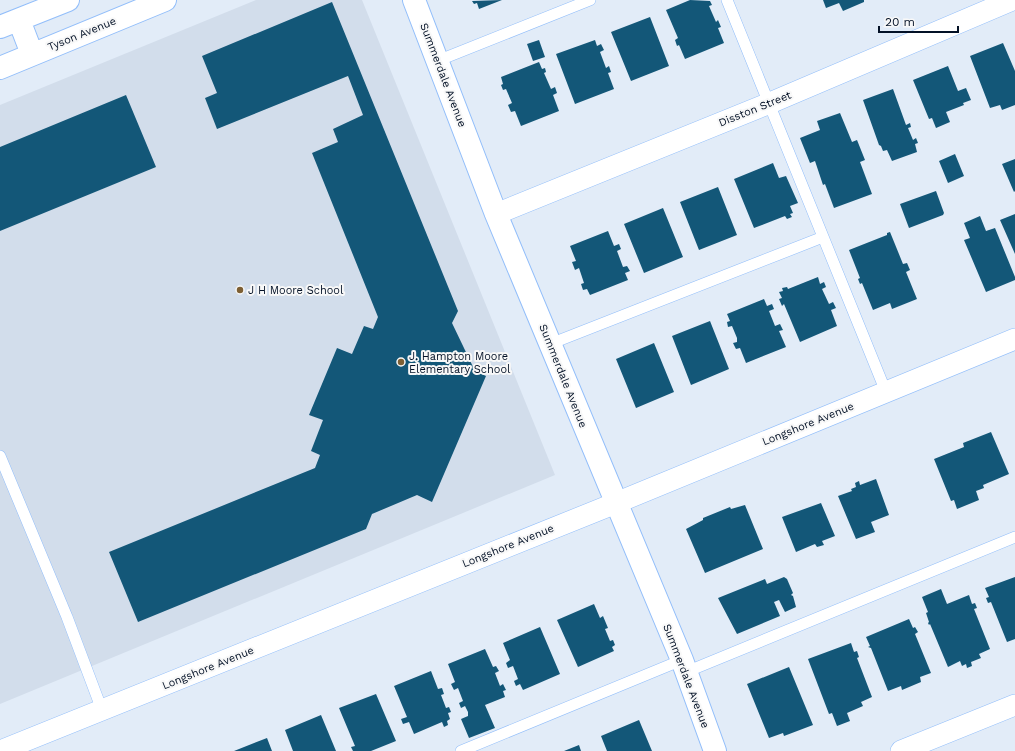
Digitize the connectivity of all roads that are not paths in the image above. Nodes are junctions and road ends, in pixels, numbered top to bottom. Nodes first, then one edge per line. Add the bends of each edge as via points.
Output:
1 (68, 0) edge
2 (165, 0) edge
3 (414, 0) edge
4 (590, 0) edge
5 (727, 0) edge
6 (1012, 0) edge
7 (10, 23) edge
8 (32, 54) junction
9 (437, 61) junction
10 (0, 68) edge
11 (770, 103) junction
12 (496, 214) junction
13 (823, 237) junction
14 (1015, 339) edge
15 (550, 344) junction
16 (886, 392) junction
17 (0, 456) edge
18 (616, 503) junction
19 (1015, 537) edge
20 (684, 666) junction
21 (1015, 705) edge
22 (102, 710) junction
23 (0, 751) edge
24 (461, 751) edge
25 (715, 751) edge
26 (901, 751) edge

1 - 7 street
2 - 8 street, Tyson Avenue
3 - 9 street, Summerdale Avenue
4 - 9 lane
5 - 11 lane
6 - 11 street, Disston Street
7 - 8 street
8 - 10 street, Tyson Avenue
9 - 12 street, Summerdale Avenue
11 - 12 street, Disston Street
11 - 13 lane
12 - 15 street, Summerdale Avenue
13 - 15 lane
13 - 16 lane
14 - 16 street, Longshore Avenue
15 - 18 street, Summerdale Avenue
16 - 18 street, Longshore Avenue
17 - 22 lane via 67,617
18 - 20 street, Summerdale Avenue
18 - 22 street, Longshore Avenue
19 - 20 lane
20 - 24 lane
20 - 25 street, Summerdale Avenue
21 - 26 street
22 - 23 street, Longshore Avenue

